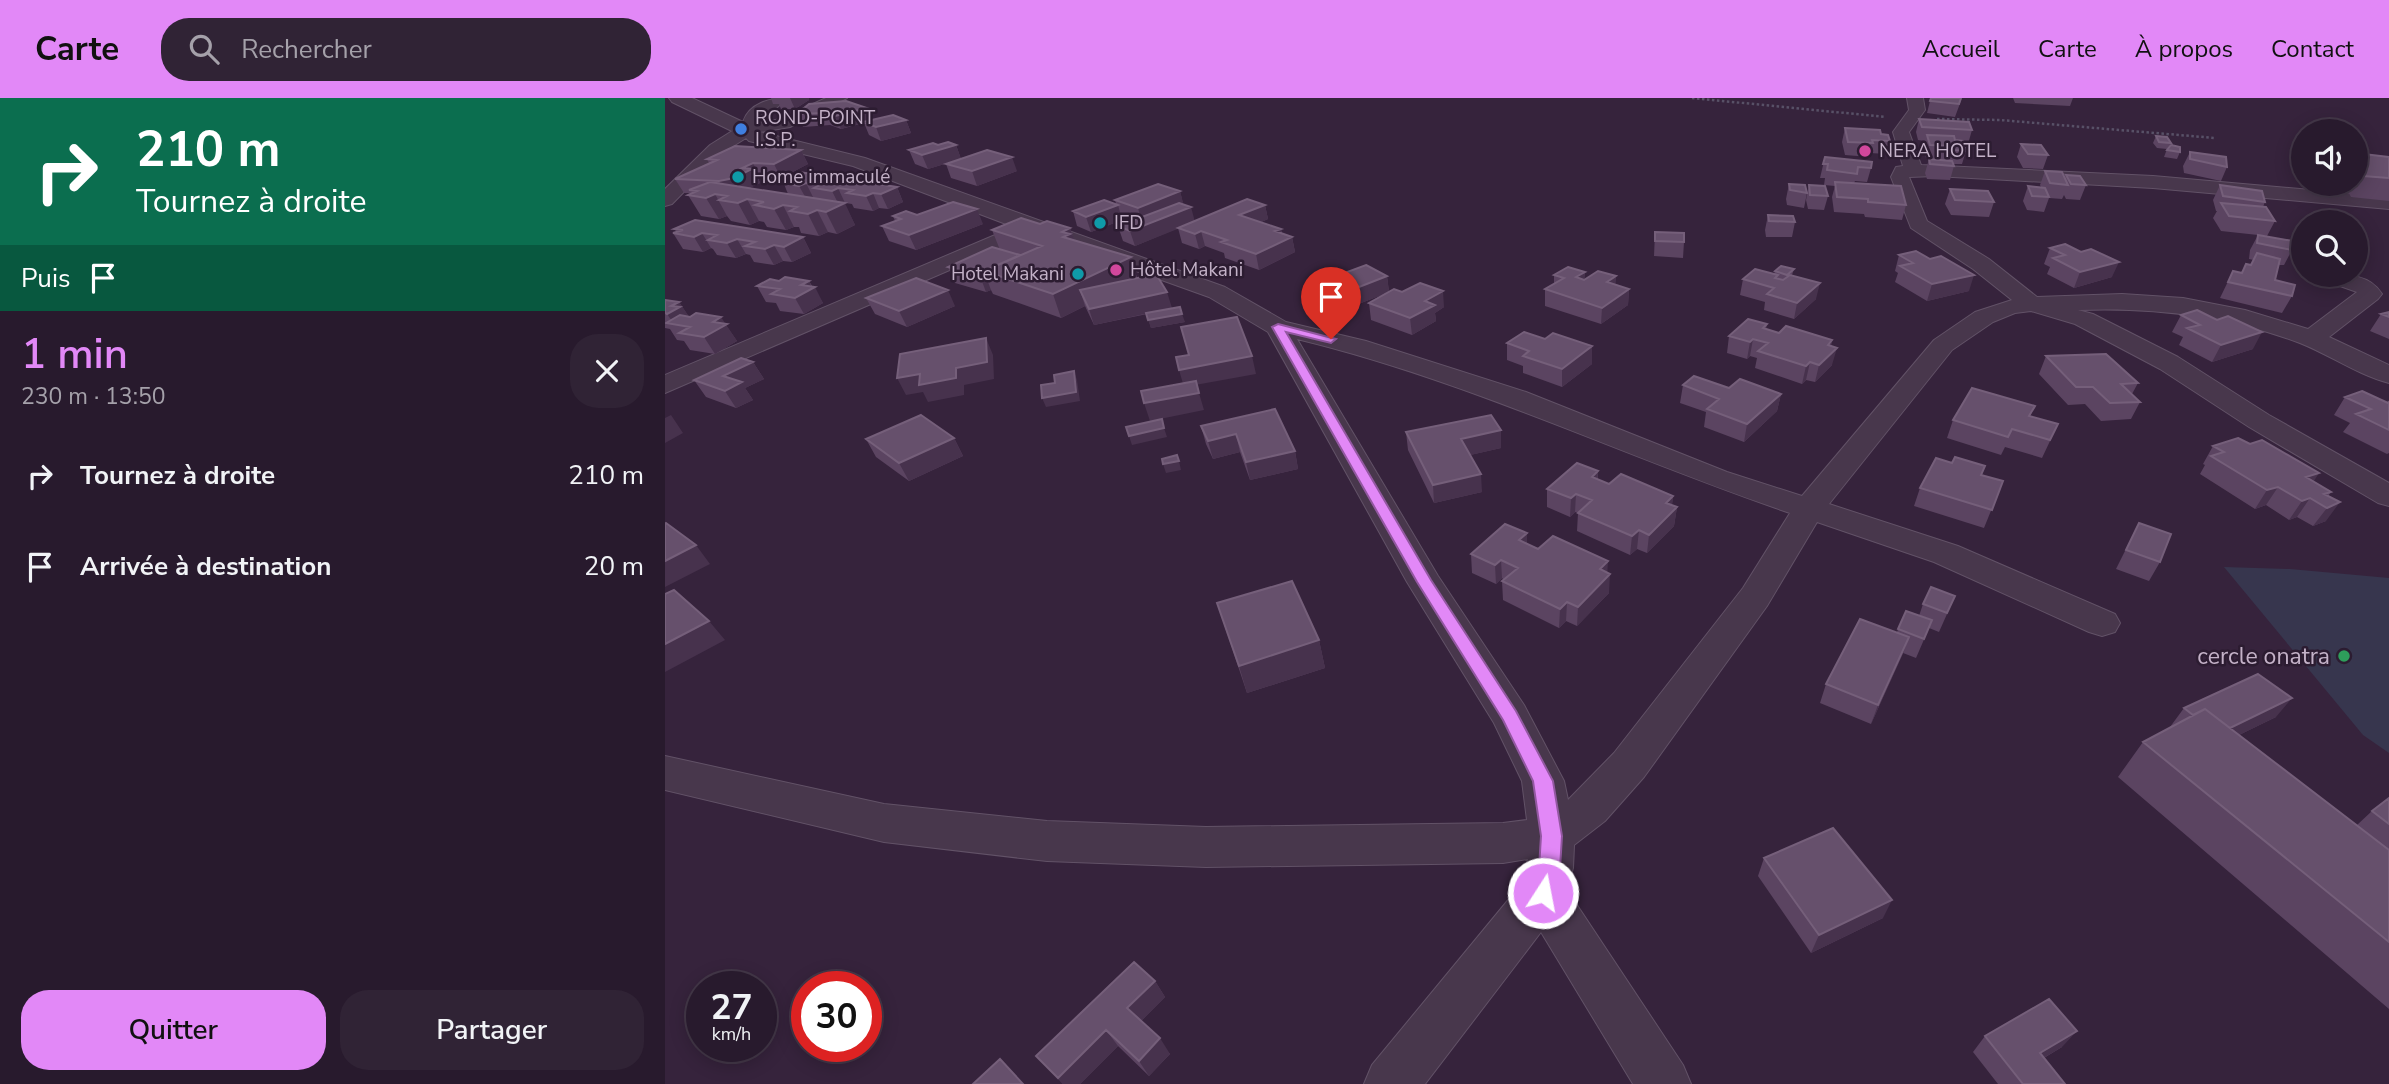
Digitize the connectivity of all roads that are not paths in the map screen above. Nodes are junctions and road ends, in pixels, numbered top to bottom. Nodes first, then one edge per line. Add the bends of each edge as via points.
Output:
1 (678, 98) edge
2 (779, 98) edge
3 (839, 98) edge
4 (1915, 98) edge
5 (748, 129) junction
6 (1913, 169) junction
7 (665, 200) edge
8 (2389, 203) edge
9 (1034, 226) junction
10 (2366, 287) edge
11 (2032, 304) junction
12 (1278, 327) junction
13 (2312, 339) junction
14 (2389, 375) edge
15 (665, 385) edge
16 (2389, 496) edge
17 (1809, 508) junction
18 (2102, 623) dead end
19 (665, 773) edge
20 (1552, 836) junction
21 (1543, 893) junction
22 (1391, 1084) edge
23 (1664, 1084) edge

1 - 5 street
2 - 5 street via 753,118
3 - 5 street via 776,125
4 - 6 street via 1917,110 1902,127 1901,138
5 - 7 street via 716,149
5 - 9 street via 755,137 859,162
6 - 8 street via 2153,181 2268,192 2299,205
6 - 11 street via 1903,171 1900,177 1918,224
9 - 12 street via 1217,292
9 - 15 street
10 - 13 street via 2370,294
11 - 13 street via 2122,301 2183,305 2236,315
11 - 16 street via 2084,320 2157,357
11 - 17 street via 1984,317 1943,345
12 - 17 street via 1431,369 1716,478
12 - 20 street via 1425,582 1510,716 1543,781
13 - 14 street
17 - 18 street via 1946,554
17 - 20 street via 1755,597 1629,765 1590,808
19 - 20 street via 884,823 1047,841 1319,846 1503,843
20 - 21 street
21 - 22 street
21 - 23 street

